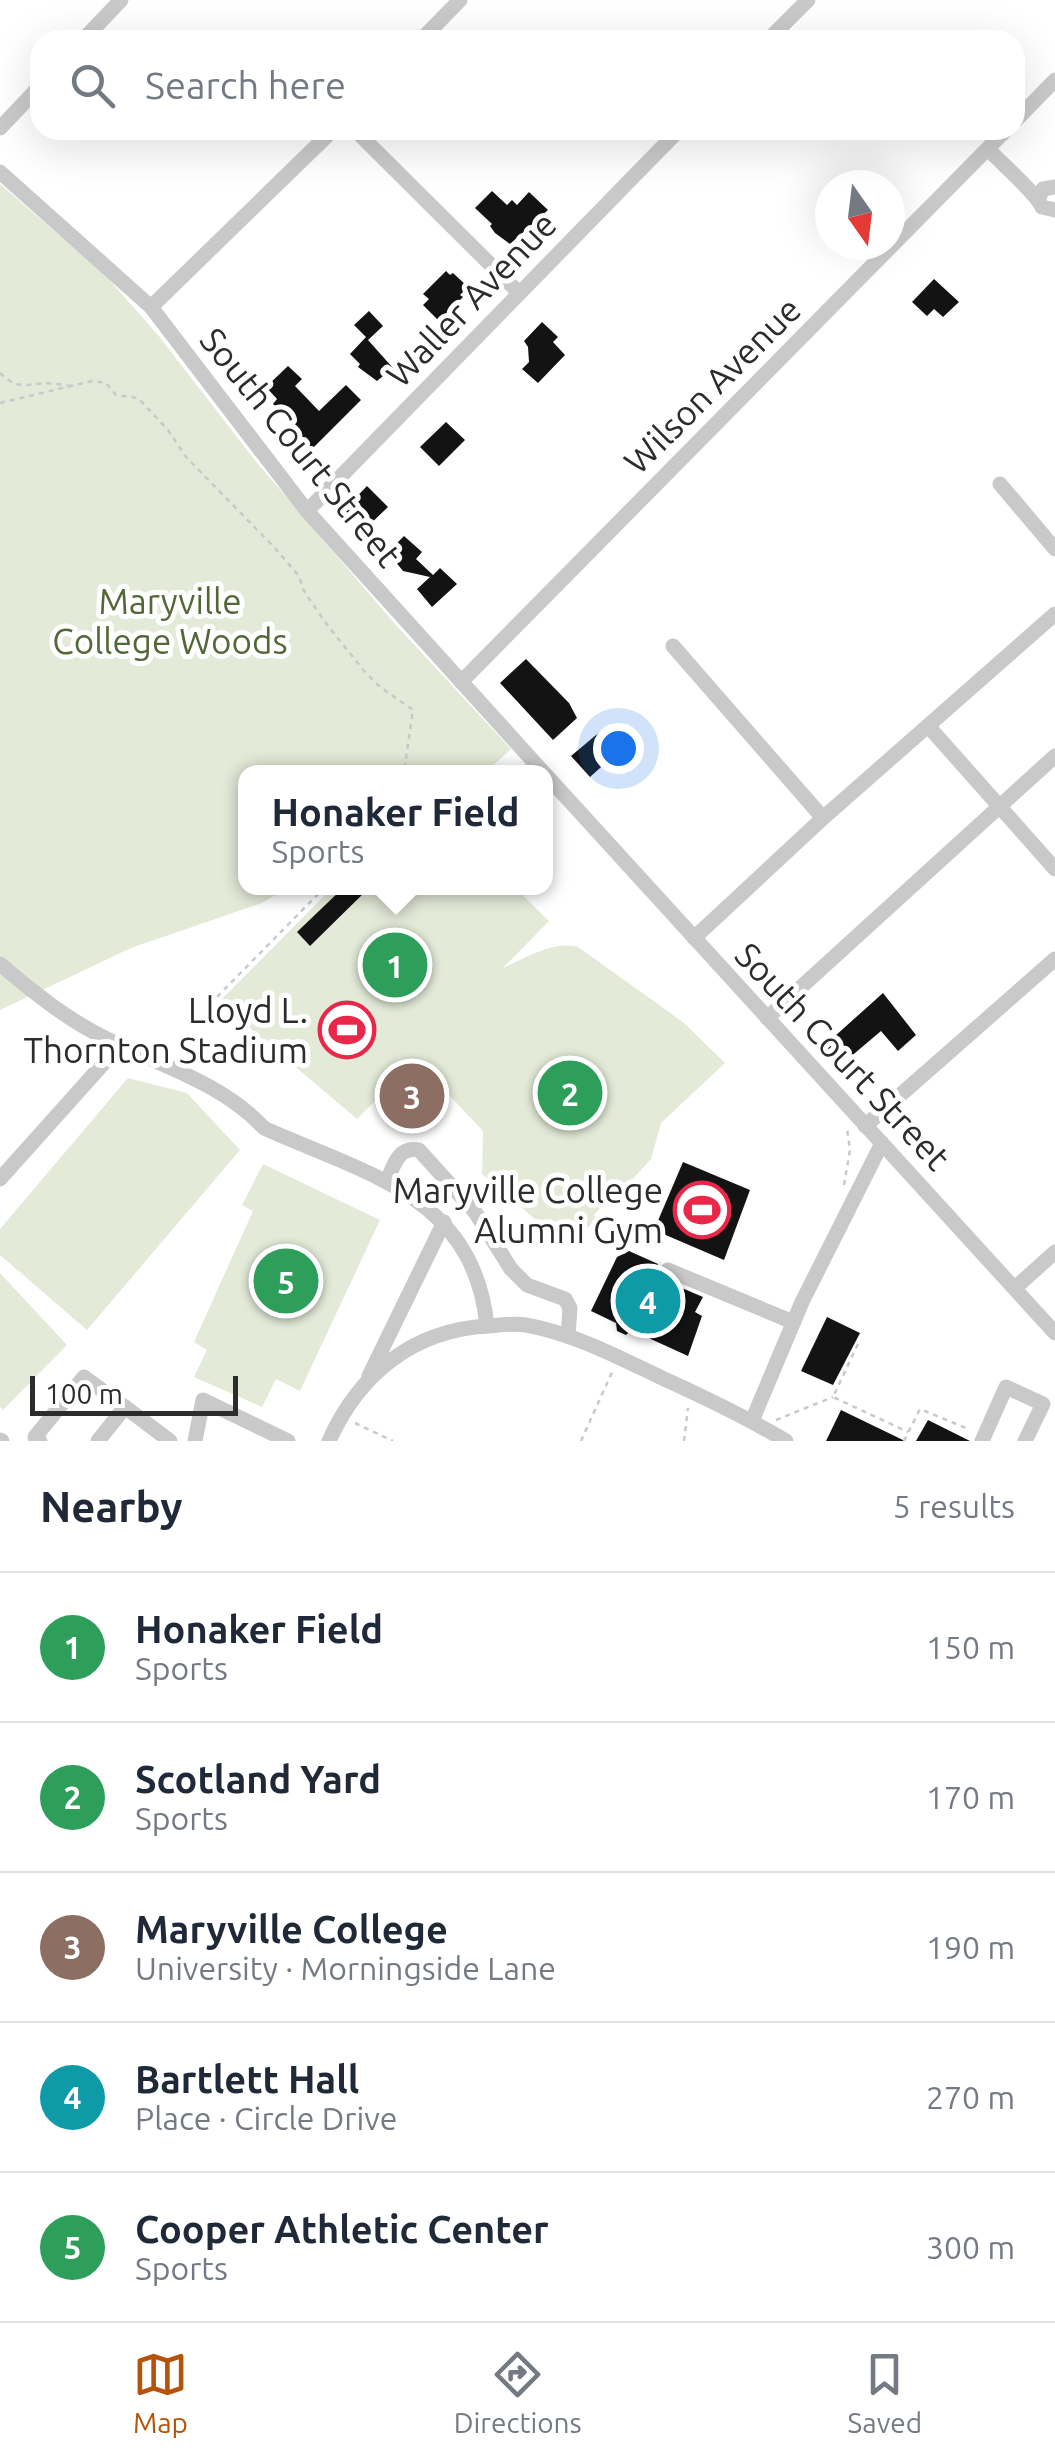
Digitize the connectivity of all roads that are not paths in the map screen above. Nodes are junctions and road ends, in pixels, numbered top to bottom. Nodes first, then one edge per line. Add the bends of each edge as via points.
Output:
1 (121, 0) edge
2 (460, 0) edge
3 (808, 0) edge
4 (92, 30) edge
5 (431, 30) edge
6 (778, 30) edge
7 (1055, 80) edge
8 (30, 96) edge
9 (1025, 111) edge
10 (0, 128) edge
11 (324, 140) edge
12 (364, 140) edge
13 (669, 140) edge
14 (997, 140) edge
15 (988, 149) junction
16 (0, 172) edge
17 (1055, 186) edge
18 (1039, 198) junction
19 (1055, 210) edge
20 (518, 292) junction
21 (150, 307) junction
22 (1000, 484) dead end
23 (307, 511) junction
24 (1055, 548) edge
25 (1055, 614) edge
26 (672, 646) dead end
27 (461, 682) junction
28 (929, 727) junction
29 (1055, 756) edge
30 (536, 765) edge
31 (553, 784) edge
32 (999, 806) junction
33 (824, 818) junction
34 (1055, 869) edge
35 (694, 938) junction
36 (1055, 959) edge
37 (0, 964) edge
38 (767, 1018) junction
39 (120, 1045) junction
40 (860, 1121) junction
41 (882, 1143) junction
42 (0, 1179) edge
43 (387, 1182) junction
44 (444, 1222) junction
45 (1055, 1252) edge
46 (668, 1270) dead end
47 (1015, 1288) junction
48 (794, 1322) junction
49 (487, 1326) junction
50 (1055, 1334) edge
51 (568, 1336) junction
52 (364, 1386) junction
53 (125, 1406) junction
54 (752, 1421) junction
55 (40, 1441) edge
56 (98, 1441) edge
57 (170, 1441) edge
58 (195, 1441) edge
59 (288, 1441) edge
60 (328, 1441) edge
61 (786, 1441) edge
62 (982, 1441) edge
63 (1025, 1441) edge

1 - 4 street
2 - 5 street
3 - 6 street
7 - 9 street
8 - 10 street
11 - 21 street
12 - 20 street
13 - 20 street, Waller Avenue
14 - 15 street, Wilson Avenue
15 - 18 street
15 - 27 street, Wilson Avenue
16 - 21 street, South Court Street
17 - 18 street
18 - 19 street
20 - 23 street, Waller Avenue
21 - 23 street, South Court Street
22 - 24 street
23 - 27 street, South Court Street
25 - 28 street
26 - 33 street
27 - 30 street, South Court Street
28 - 32 street
28 - 33 street
29 - 32 street
31 - 35 street, South Court Street
32 - 34 street
32 - 38 street
33 - 35 street
35 - 38 street, South Court Street
36 - 40 street
37 - 39 street via 34,994
38 - 40 street, South Court Street
39 - 42 street
39 - 43 street via 222,1092 264,1128
40 - 41 street, South Court Street
41 - 47 street, South Court Street
41 - 48 street
43 - 44 street
43 - 51 street via 401,1153 419,1150 475,1212 510,1269 527,1285 565,1300
44 - 49 street via 482,1289
44 - 52 street
45 - 47 street
46 - 48 street
47 - 50 street, South Court Street
48 - 54 street
49 - 51 street via 522,1324
49 - 52 street via 459,1328 406,1348
51 - 54 street
52 - 60 street
53 - 55 street via 84,1377 35,1437
53 - 56 street
53 - 57 street
54 - 61 street
58 - 59 street via 203,1400
62 - 63 street via 1006,1387 1043,1404

